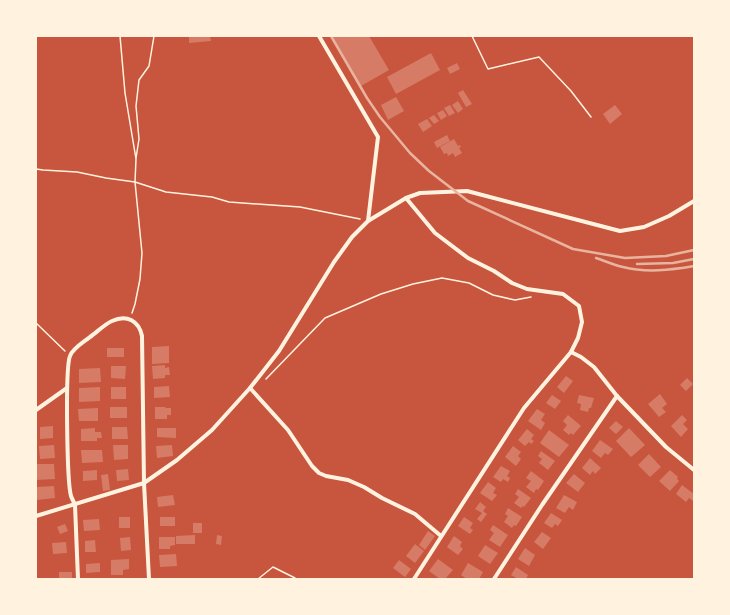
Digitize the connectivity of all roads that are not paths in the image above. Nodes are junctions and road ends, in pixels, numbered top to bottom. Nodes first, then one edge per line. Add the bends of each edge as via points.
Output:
1 (319, 36) edge
2 (406, 198) junction
3 (694, 201) edge
4 (368, 221) junction
5 (571, 352) junction
6 (67, 388) junction
7 (250, 388) junction
8 (617, 396) junction
9 (36, 410) edge
10 (694, 470) edge
11 (144, 483) junction
12 (75, 505) junction
13 (36, 516) edge
14 (442, 536) junction
15 (78, 579) edge
16 (149, 579) edge
17 (414, 579) edge
18 (494, 579) edge

1 - 4 street via 378,137
2 - 3 street via 420,193 467,191 620,231 644,227
2 - 4 street
2 - 5 street via 435,233 468,258 512,283 527,289 563,294 579,306 582,322
4 - 7 street via 352,237 279,351
5 - 8 street via 594,367
5 - 14 street via 524,408
6 - 9 street
6 - 11 street via 70,355 79,346 112,321 130,319 138,325 142,336
6 - 12 street via 70,482
7 - 11 street via 212,430 177,460
7 - 14 street via 288,430 319,473 364,487 415,514
8 - 10 street via 666,447
8 - 18 street
11 - 12 street
11 - 16 street
12 - 13 street
12 - 15 street
14 - 17 street

